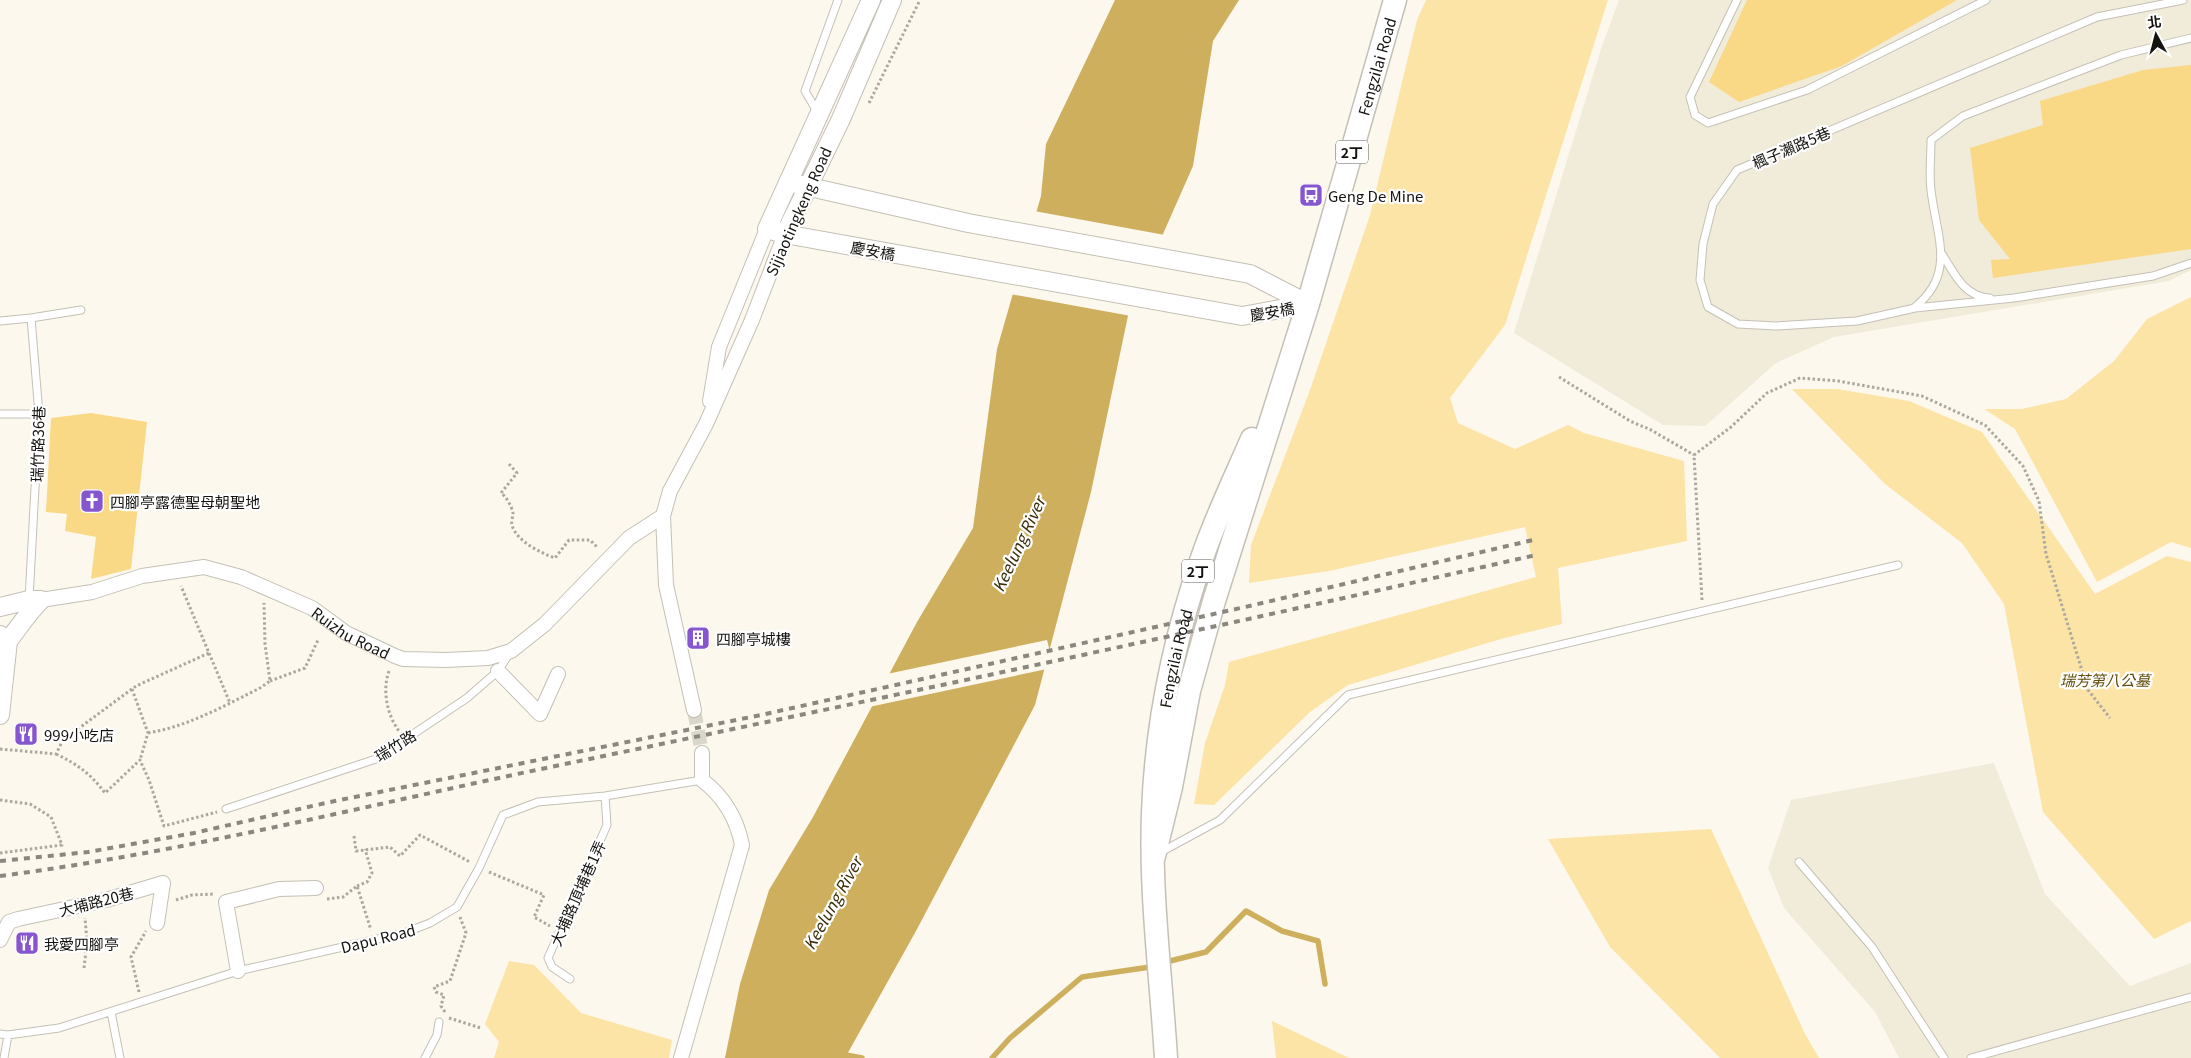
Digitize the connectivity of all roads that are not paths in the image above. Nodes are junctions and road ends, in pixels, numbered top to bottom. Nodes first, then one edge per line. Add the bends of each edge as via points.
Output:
1 (838, 0) edge
2 (871, 0) edge
3 (892, 0) edge
4 (1395, 0) edge
5 (1737, 0) edge
6 (1986, 0) edge
7 (2183, 0) edge
8 (2191, 38) edge
9 (818, 113) junction
10 (788, 182) junction
11 (807, 186) junction
12 (767, 228) junction
13 (785, 234) junction
14 (1942, 254) junction
15 (2191, 263) edge
16 (2014, 298) junction
17 (1308, 304) junction
18 (1915, 308) junction
19 (82, 310) dead end
20 (31, 318) junction
21 (0, 321) edge
22 (0, 414) edge
23 (39, 414) junction
24 (706, 424) junction
25 (662, 516) junction
26 (1898, 565) dead end
27 (35, 600) junction
28 (0, 608) edge
29 (4, 638) edge
30 (511, 651) junction
31 (498, 671) junction
32 (558, 674) dead end
33 (694, 710) tunnel mouth
34 (0, 715) edge
35 (702, 753) tunnel mouth
36 (702, 780) junction
37 (605, 796) junction
38 (226, 809) road end
39 (1154, 856) junction
40 (1799, 862) dead end
41 (316, 888) road end
42 (157, 923) road end
43 (0, 940) edge
44 (238, 971) junction
45 (570, 979) dead end
46 (2191, 997) edge
47 (111, 1012) junction
48 (439, 1022) dead end
49 (4, 1035) edge
50 (4, 1058) edge
51 (120, 1058) edge
52 (425, 1058) edge
53 (681, 1058) edge
54 (1166, 1058) edge
55 (1944, 1058) edge
56 (1971, 1058) edge

1 - 9 lane via 805,91
2 - 9 street, Sijiaotingkeng Road
3 - 11 street, Sijiaotingkeng Road via 841,119
4 - 17 main road, Fengzilai Road / 2丁
5 - 6 lane via 1690,97 1695,115 1708,123 1807,90
7 - 18 lane, 楓子瀨路5巷 via 2096,18 1737,170 1714,204 1703,244 1700,280 1708,307 1738,324 1776,326 1857,321
8 - 14 lane via 2121,55 1963,116 1931,140 1931,189
9 - 10 street, Sijiaotingkeng Road
10 - 11 street, 慶安橋
10 - 12 street, Sijiaotingkeng Road
11 - 13 street, Sijiaotingkeng Road
11 - 17 street, 慶安橋 via 968,223 1250,274
12 - 13 street, 慶安橋
12 - 24 street, Sijiaotingkeng Road via 718,347
13 - 17 street, 慶安橋 via 1242,316
13 - 24 street, Sijiaotingkeng Road via 752,320
14 - 16 lane via 1963,288 1983,298
14 - 18 lane via 1942,268 1927,298
15 - 16 lane via 2153,276
16 - 18 lane, 楓子瀨路5巷
17 - 39 main road, Fengzilai Road / 2丁 via 1189,691
19 - 20 lane
20 - 21 lane
20 - 23 lane, 瑞竹路36巷
22 - 23 lane
23 - 27 lane, 瑞竹路36巷
24 - 25 street, Sijiaotingkeng Road via 670,491
25 - 30 street, Ruizhu Road via 629,538 545,624
25 - 33 street via 666,585
26 - 39 lane via 1348,695 1220,820
27 - 28 street, Ruizhu Road
27 - 29 street via 18,628
27 - 30 street, Ruizhu Road via 92,592 142,576 204,567 241,576 312,608 346,634 395,656 446,660 488,658
29 - 34 street
30 - 31 lane, 瑞竹路
31 - 32 street via 540,714
31 - 38 lane, 瑞竹路 via 467,698 376,759
35 - 36 street
36 - 37 lane, Dapu Road
36 - 53 street via 729,810 739,829 742,845
37 - 44 lane, Dapu Road via 538,802 503,815 457,907 430,923 404,933
37 - 45 lane, 大埔路頂埔巷1弄 via 607,825 548,958 552,967
39 - 54 main road, Fengzilai Road / 2丁
40 - 55 lane via 1872,947
41 - 44 street via 279,889 226,902
42 - 43 street, 大埔路20巷 via 163,883 8,922
44 - 47 lane, Dapu Road
46 - 56 lane
47 - 49 lane, Dapu Road via 59,1028
47 - 51 lane
48 - 52 lane via 437,1035
49 - 50 lane

